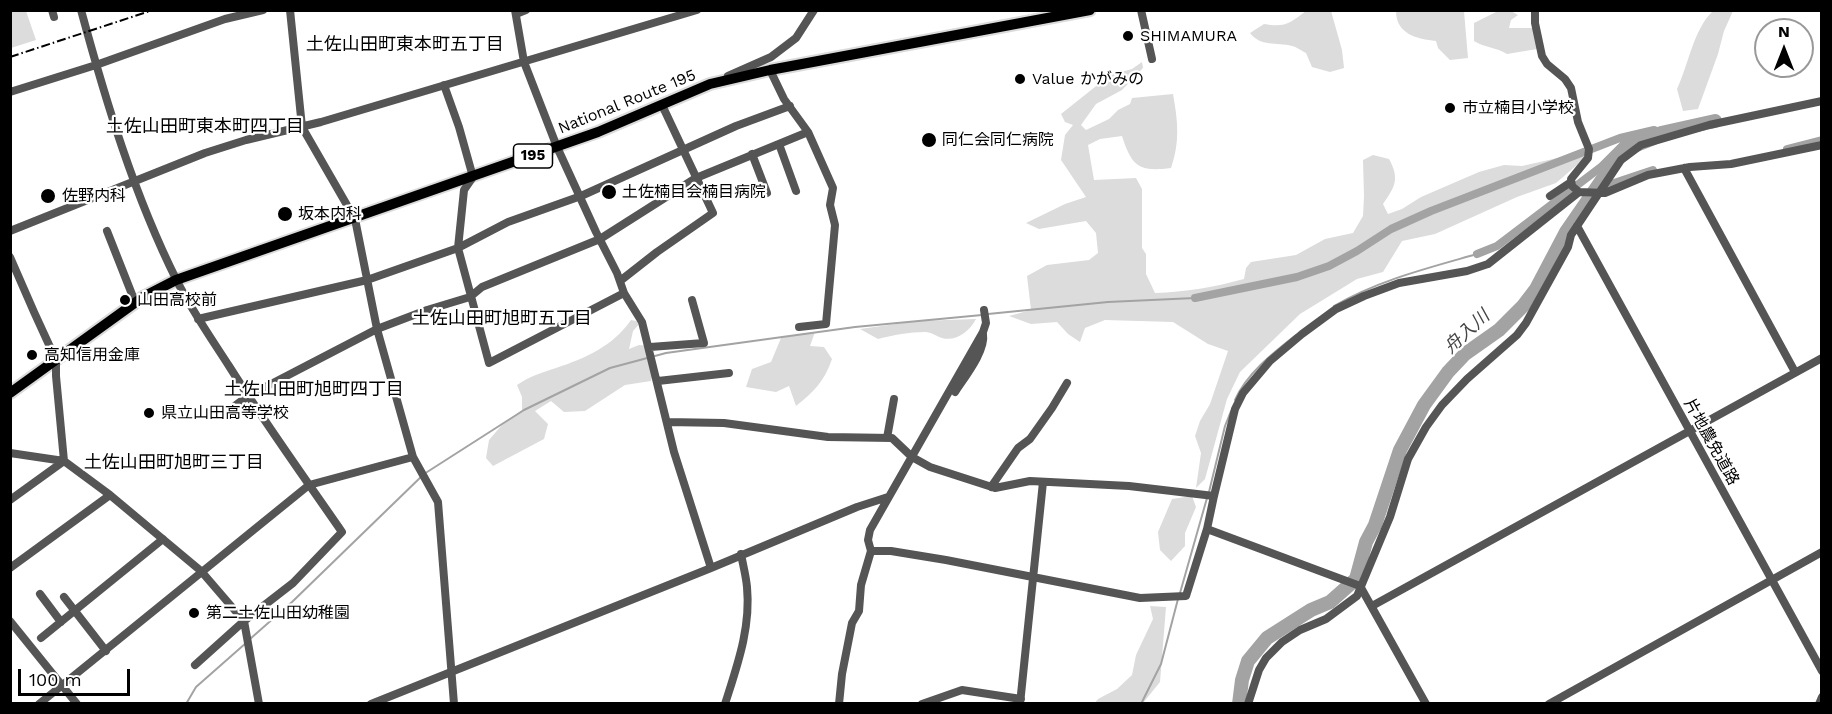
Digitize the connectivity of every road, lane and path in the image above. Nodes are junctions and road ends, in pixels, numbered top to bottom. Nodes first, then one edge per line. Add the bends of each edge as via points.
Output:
1 (81, 10) edge
2 (263, 10) edge
3 (290, 10) edge
4 (526, 10) edge
5 (697, 10) edge
6 (814, 10) edge
7 (1090, 10) edge
8 (1141, 10) edge
9 (1535, 10) edge
10 (515, 12) edge
11 (1054, 13) edge
12 (1152, 59) dead end
13 (524, 62) junction
14 (96, 65) junction
15 (770, 70) junction
16 (710, 84) junction
17 (444, 85) junction
18 (10, 92) edge
19 (1821, 101) edge
20 (662, 105) junction
21 (790, 106) junction
22 (302, 127) junction
23 (808, 132) junction
24 (779, 144) junction
25 (1821, 145) edge
26 (557, 147) junction
27 (683, 150) junction
28 (752, 154) junction
29 (1684, 168) junction
30 (473, 177) junction
31 (696, 178) junction
32 (134, 183) junction
33 (1575, 188) junction
34 (795, 190) dead end
35 (767, 193) dead end
36 (1595, 193) junction
37 (581, 196) junction
38 (1550, 196) dead end
39 (355, 219) junction
40 (1578, 226) junction
41 (10, 231) edge
42 (107, 231) dead end
43 (600, 239) junction
44 (458, 248) junction
45 (10, 257) edge
46 (176, 280) junction
47 (367, 280) junction
48 (620, 281) junction
49 (624, 293) junction
50 (470, 297) junction
51 (692, 300) dead end
52 (135, 302) junction
53 (984, 310) dead end
54 (198, 319) junction
55 (799, 327) dead end
56 (376, 329) junction
57 (650, 348) junction
58 (1821, 358) edge
59 (57, 360) junction
60 (1795, 372) junction
61 (729, 373) dead end
62 (658, 381) junction
63 (1067, 383) dead end
64 (10, 393) edge
65 (248, 396) junction
66 (894, 399) dead end
67 (232, 408) dead end
68 (667, 422) junction
69 (1690, 431) junction
70 (887, 438) junction
71 (10, 453) edge
72 (413, 457) junction
73 (912, 457) junction
74 (64, 461) junction
75 (1043, 482) junction
76 (309, 485) junction
77 (991, 487) junction
78 (110, 495) junction
79 (1212, 495) junction
80 (888, 497) junction
81 (10, 500) edge
82 (1208, 529) junction
83 (163, 539) junction
84 (871, 551) junction
85 (1821, 552) edge
86 (741, 555) junction
87 (10, 568) edge
88 (711, 568) junction
89 (201, 571) junction
90 (1032, 576) junction
91 (1771, 580) junction
92 (1360, 586) junction
93 (40, 594) dead end
94 (64, 597) dead end
95 (1372, 606) junction
96 (74, 611) junction
97 (10, 621) edge
98 (244, 621) junction
99 (61, 622) junction
100 (41, 638) dead end
101 (106, 651) junction
102 (195, 665) dead end
103 (1820, 669) edge
104 (452, 671) junction
105 (62, 686) junction
106 (1821, 697) edge
107 (1021, 701) edge
108 (39, 704) edge
109 (77, 704) edge
110 (259, 704) edge
111 (371, 704) edge
112 (454, 704) edge
113 (725, 704) edge
114 (839, 704) edge
115 (922, 704) edge
116 (1248, 704) edge
117 (1426, 704) edge
118 (1549, 704) edge
119 (1819, 704) edge

1 - 14 street
2 - 14 street via 225,19
3 - 22 street
4 - 10 street
5 - 13 street
6 - 16 street via 796,38 771,57
7 - 11 highway, National Route 195 / 195
8 - 12 street
9 - 33 street via 1542,56 1571,88 1589,152 1574,175
10 - 13 street
11 - 15 highway, National Route 195 / 195
13 - 17 street
13 - 26 street
14 - 18 street
14 - 32 street
15 - 16 highway, National Route 195 / 195
15 - 21 street
16 - 20 highway, National Route 195 / 195
17 - 22 street
17 - 30 street
19 - 36 street via 1709,125 1641,145 1621,160
20 - 26 highway, National Route 195 / 195
20 - 27 street
21 - 23 street
21 - 27 street
22 - 32 street via 205,153
22 - 39 street
23 - 24 street
23 - 55 street via 833,188 830,205 835,225 826,324
24 - 28 street
24 - 34 street
25 - 29 street via 1731,164
26 - 30 highway, National Route 195 / 195
26 - 37 street
27 - 31 street
27 - 37 street
28 - 31 street
28 - 35 street
29 - 36 street
29 - 60 street
30 - 39 highway, National Route 195 / 195
30 - 44 street via 464,190
31 - 43 street
31 - 48 street via 714,213
32 - 41 street
32 - 46 street
33 - 36 street
33 - 38 street
33 - 79 street via 1488,264 1399,283 1364,296 1336,309 1270,361 1235,409
36 - 40 street
37 - 43 street
37 - 44 street via 508,222
39 - 46 highway, National Route 195 / 195
39 - 47 street
40 - 69 street, 片地農免道路
40 - 92 street via 1521,329 1442,405 1426,427 1408,459 1390,517
42 - 52 street
43 - 48 street
43 - 50 street via 482,287
44 - 47 street
44 - 50 street
45 - 59 street
46 - 52 highway, National Route 195 / 195
46 - 54 street
47 - 54 street
47 - 56 street
48 - 49 street
49 - 50 street via 489,363
49 - 57 street via 642,322
50 - 56 street
51 - 57 street via 704,343
52 - 59 highway, National Route 195 / 195
53 - 73 street via 983,332
54 - 65 street
56 - 65 street
56 - 72 street
57 - 62 street
58 - 60 street
59 - 64 highway, National Route 195 / 195
59 - 74 street
60 - 69 street
61 - 62 street
62 - 68 street
63 - 77 street via 1030,439 1018,448
65 - 67 street
65 - 76 street
66 - 70 street
68 - 70 street via 724,423 828,437
68 - 88 street
69 - 91 street, 片地農免道路
69 - 95 street
70 - 73 street via 892,438
71 - 74 street
72 - 76 street
72 - 104 street via 438,502
73 - 77 street
73 - 80 street
74 - 78 street
74 - 81 street
75 - 77 street
75 - 79 street
75 - 90 street
76 - 89 street
76 - 98 street via 342,532 293,583
78 - 83 street
78 - 87 street
79 - 82 street
80 - 84 street via 870,530
80 - 86 street
82 - 90 street via 1186,596 1140,598
82 - 92 street
83 - 89 street
83 - 96 street
84 - 90 street via 891,551
84 - 114 street via 861,585 859,611 852,623
85 - 91 street
86 - 88 street
86 - 113 street via 747,589 746,621 742,650
88 - 104 street
89 - 98 street
89 - 101 street
90 - 107 street
91 - 103 street, 片地農免道路
91 - 118 street
92 - 95 street
92 - 116 street via 1357,596 1340,611 1282,642 1266,658
93 - 99 street
94 - 96 street
95 - 117 street
96 - 99 street
96 - 101 street
97 - 105 street
98 - 102 street
98 - 110 street
99 - 100 street
101 - 105 street
104 - 111 street
104 - 112 street
105 - 108 street
105 - 109 street
106 - 119 street
107 - 115 street via 962,690

